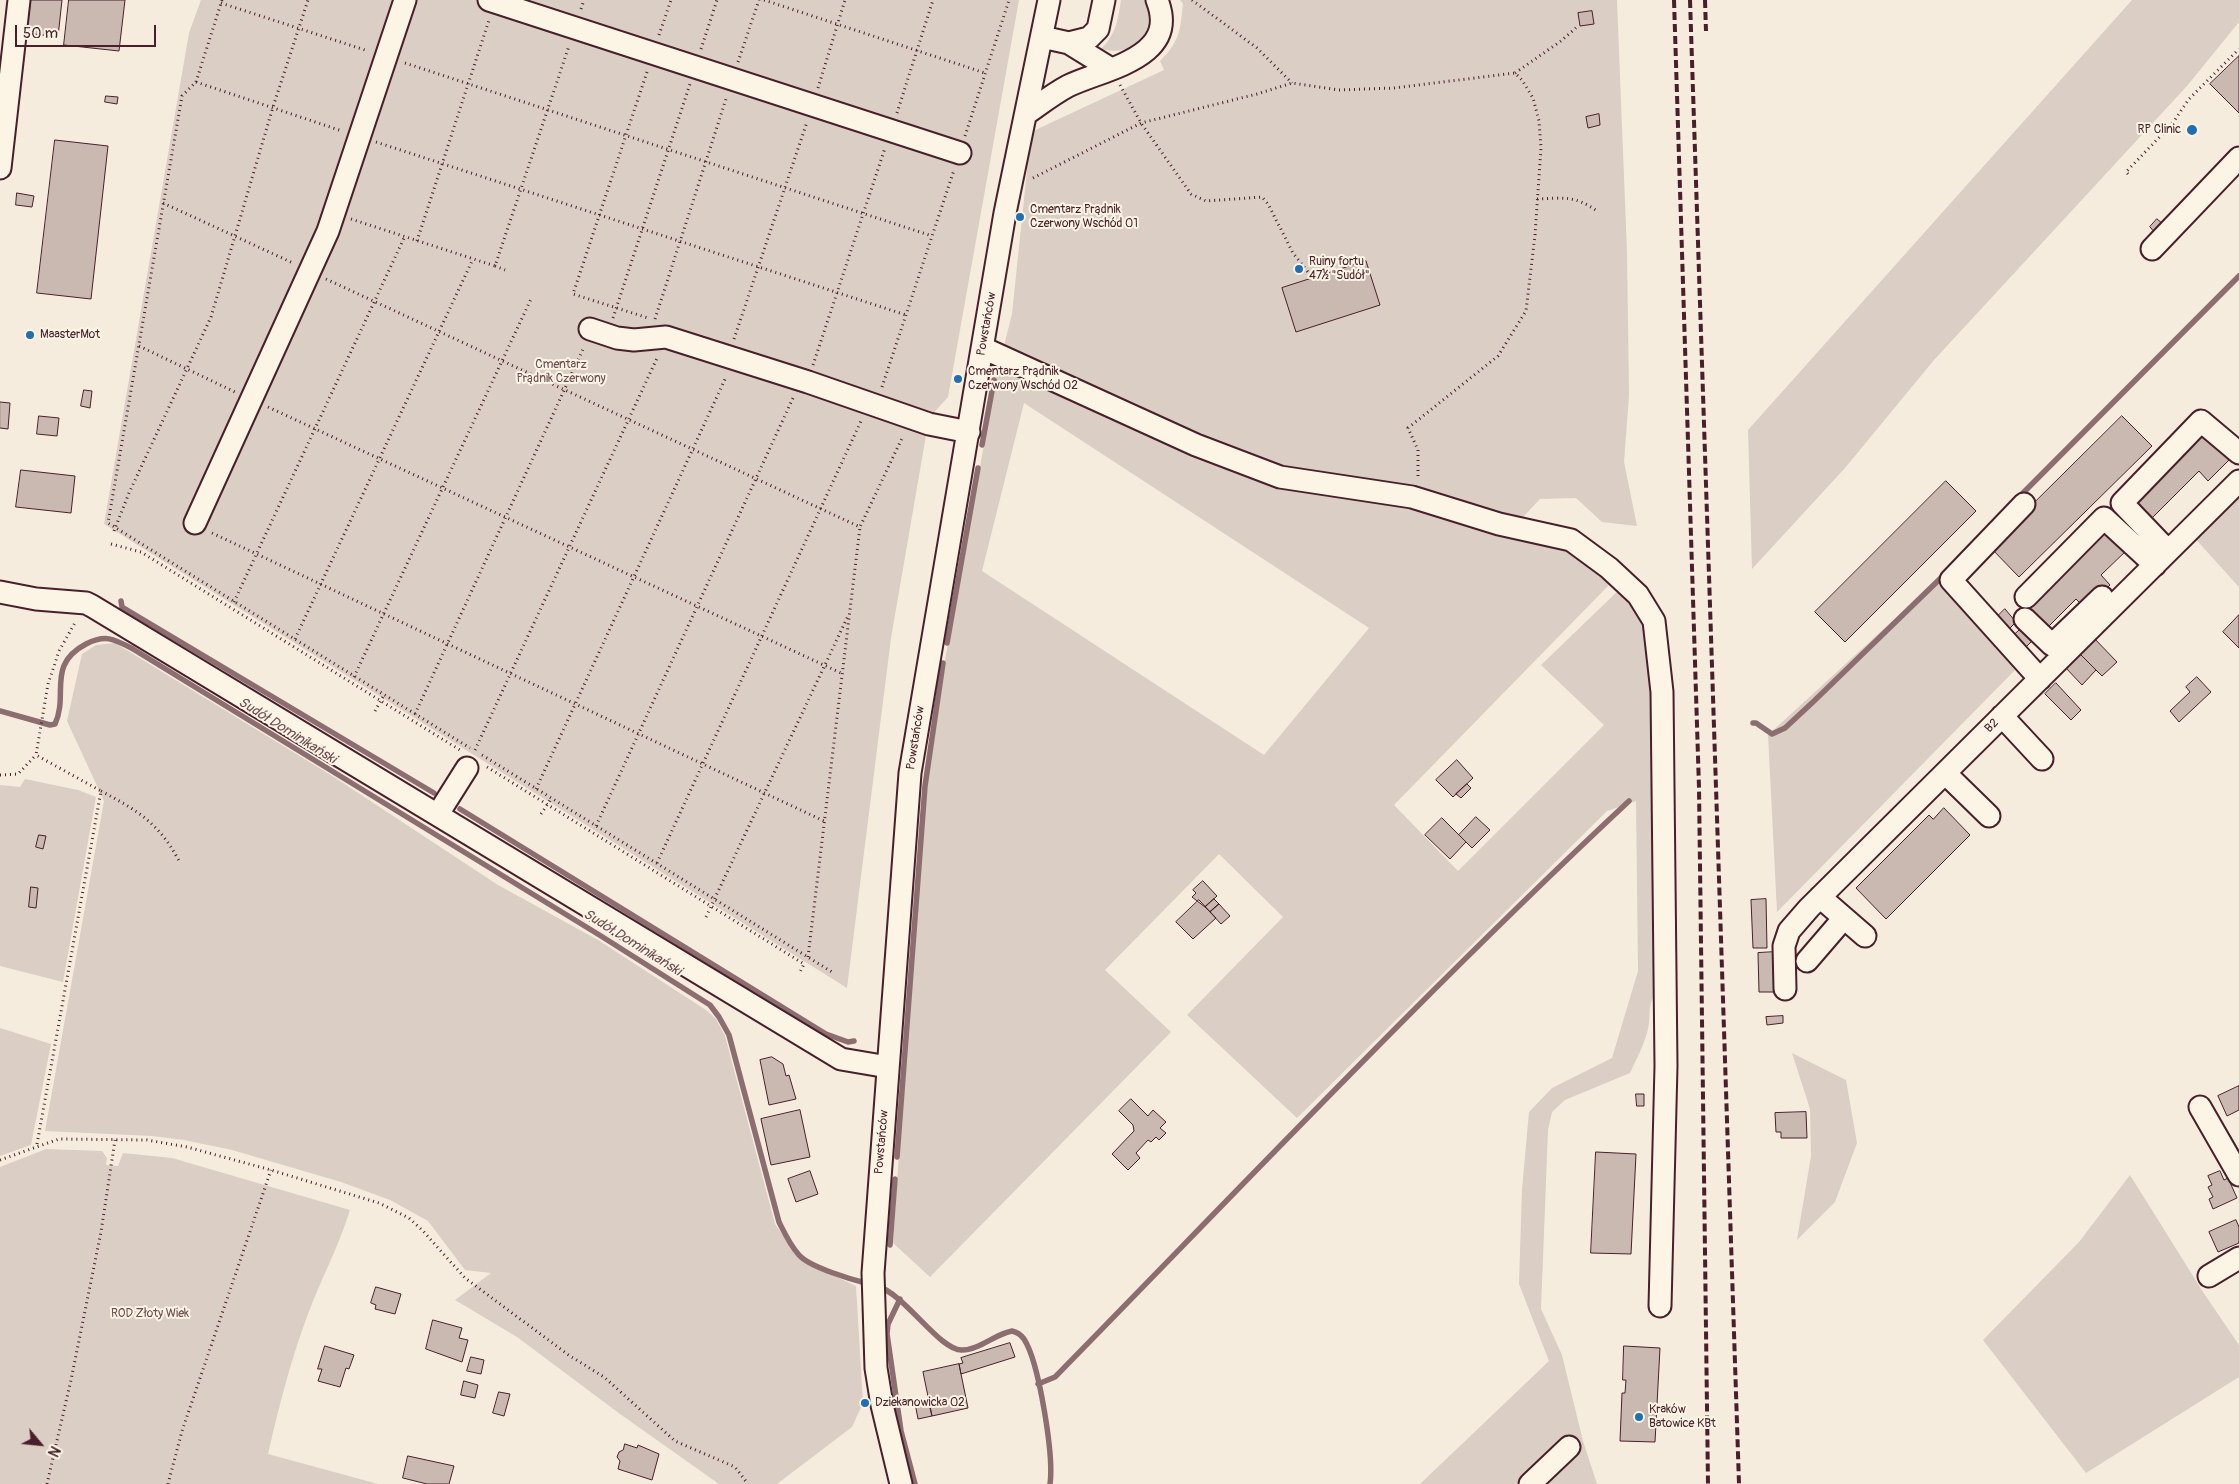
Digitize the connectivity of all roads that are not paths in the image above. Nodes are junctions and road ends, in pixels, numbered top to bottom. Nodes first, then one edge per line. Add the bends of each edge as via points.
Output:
1 (19, 0) edge
2 (405, 0) edge
3 (1049, 0) edge
4 (1104, 0) edge
5 (1157, 0) edge
6 (492, 1) edge
7 (1042, 37) junction
8 (1069, 43) junction
9 (1111, 69) junction
10 (1026, 114) junction
11 (960, 153) road end
12 (2239, 158) edge
13 (0, 168) edge
14 (2152, 249) dead end
15 (591, 329) road end
16 (983, 348) junction
17 (969, 432) junction
18 (2239, 453) edge
19 (2239, 481) edge
20 (2024, 504) dead end
21 (200, 526) road end
22 (2156, 557) junction
23 (0, 592) edge
24 (2026, 596) dead end
25 (2025, 618) dead end
26 (2040, 679) junction
27 (2002, 716) junction
28 (471, 759) road end
29 (2042, 759) dead end
30 (1945, 773) junction
31 (438, 814) junction
32 (1989, 816) dead end
33 (1820, 897) junction
34 (1844, 918) junction
35 (1865, 936) dead end
36 (1807, 961) dead end
37 (1785, 989) dead end
38 (888, 1068) junction
39 (2200, 1107) dead end
40 (2239, 1175) edge
41 (2239, 1258) edge
42 (2209, 1276) dead end
43 (1660, 1306) dead end
44 (1569, 1447) dead end
45 (901, 1484) edge
46 (1530, 1484) edge

1 - 13 street
2 - 21 street via 334,213
3 - 7 street, Powstańców
4 - 8 street via 1098,29 1089,38
5 - 9 street via 1163,26 1154,44 1142,54
6 - 11 street
7 - 8 street
7 - 10 street, Powstańców
8 - 9 street
9 - 10 street via 1067,87
10 - 16 street, Powstańców
12 - 14 street
15 - 17 street via 617,338 657,338 731,357 929,424
16 - 17 street, Powstańców
16 - 43 street via 1196,445 1280,477 1412,497 1499,524 1571,540 1632,590 1654,621 1662,692 1666,1056
17 - 38 street, Powstańców via 910,773
18 - 22 street via 2201,421 2122,503
19 - 22 street, B2
20 - 26 street via 1951,580
22 - 24 street via 2104,518
22 - 25 street via 2052,644
22 - 26 street, B2
23 - 31 street via 86,603
26 - 27 street, B2
27 - 29 street
27 - 30 street, B2
28 - 31 street
30 - 32 street
30 - 33 street, B2
31 - 38 street via 841,1059
33 - 34 street
33 - 37 street, B2 via 1789,931 1784,946
34 - 35 street
34 - 36 street
38 - 45 street, Powstańców via 873,1312 880,1396
39 - 40 street
41 - 42 street
44 - 46 street

